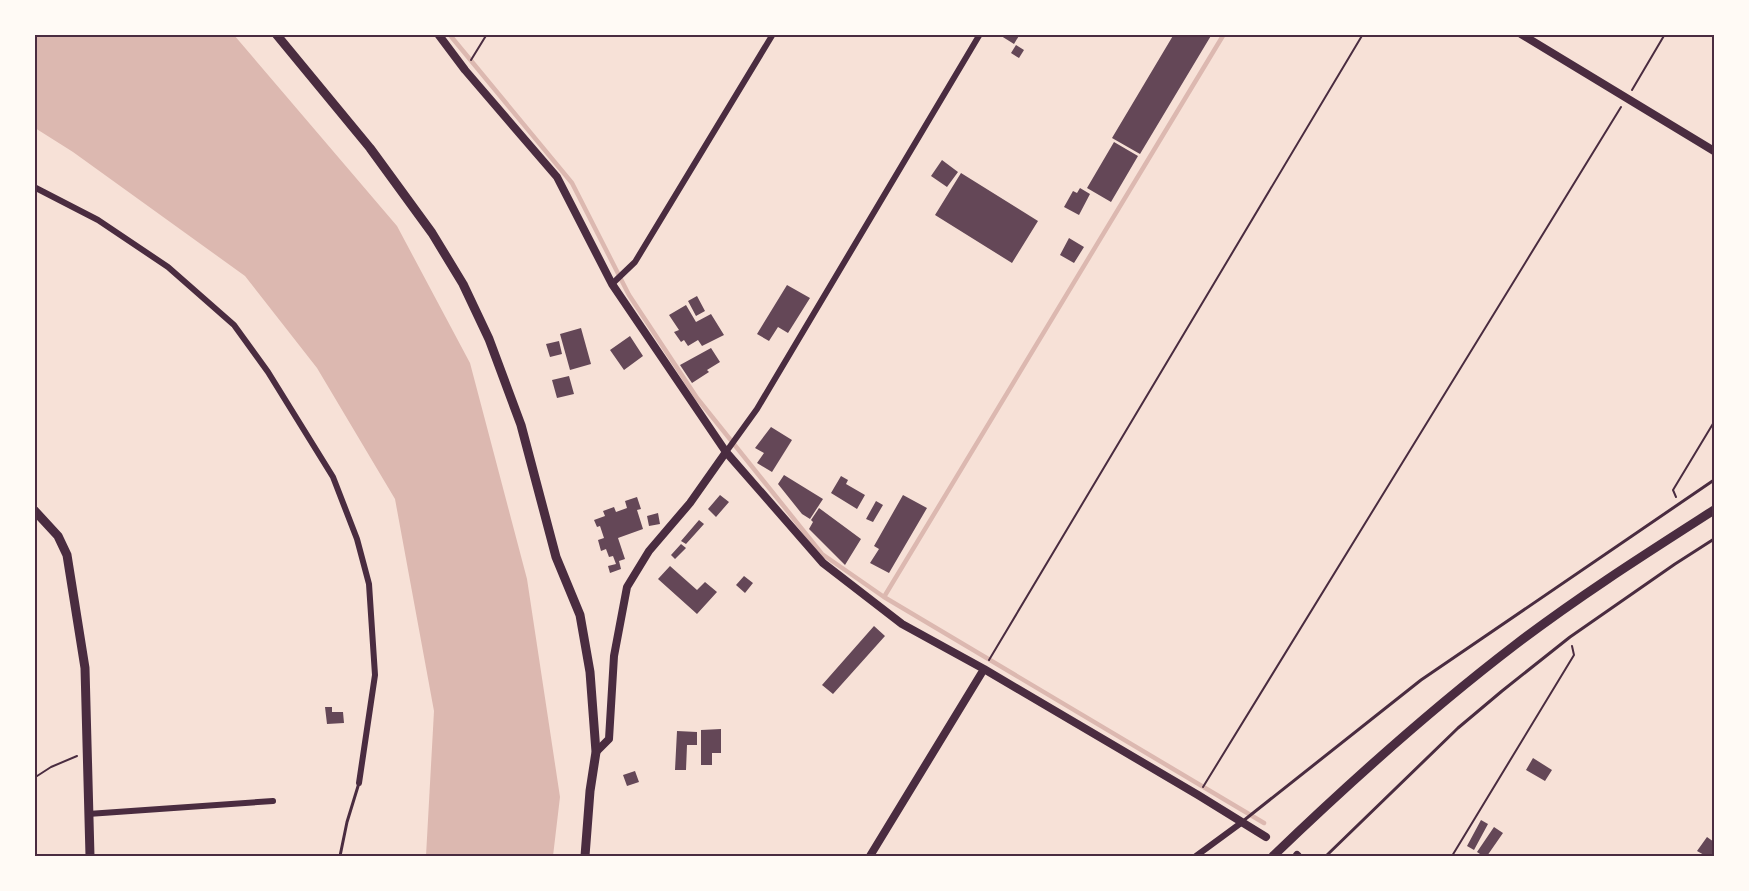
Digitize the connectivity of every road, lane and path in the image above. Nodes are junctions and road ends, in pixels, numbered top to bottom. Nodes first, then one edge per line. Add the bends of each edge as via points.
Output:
1 (276, 34) edge
2 (438, 34) edge
3 (487, 34) edge
4 (772, 34) edge
5 (980, 34) edge
6 (1363, 34) edge
7 (1521, 34) edge
8 (1665, 34) edge
9 (465, 70) junction
10 (1627, 98) junction
11 (1714, 152) edge
12 (34, 187) edge
13 (612, 284) junction
14 (1714, 422) edge
15 (726, 452) junction
16 (1714, 480) edge
17 (1678, 504) junction
18 (34, 510) edge
19 (1714, 510) edge
20 (1714, 539) edge
21 (1570, 638) junction
22 (984, 669) junction
23 (88, 751) junction
24 (596, 752) junction
25 (34, 778) edge
26 (359, 783) joint
27 (1198, 795) junction
28 (273, 801) dead end
29 (88, 814) junction
30 (1241, 822) junction
31 (1266, 837) dead end
32 (90, 856) edge
33 (340, 856) edge
34 (585, 856) edge
35 (870, 856) edge
36 (1196, 856) edge
37 (1273, 856) edge
38 (1326, 856) edge
39 (1452, 856) edge

1 - 24 main road via 370,148 432,233 463,284 489,339 522,425 556,557 580,615
2 - 9 street
3 - 9 path
4 - 13 street via 635,262
5 - 15 street via 757,408
6 - 22 path
7 - 10 street
8 - 10 path
9 - 13 street via 557,177
10 - 11 street
10 - 27 path
12 - 26 street via 98,220 168,267 234,325 333,477 369,584 375,675
13 - 15 street
14 - 17 path via 1673,490
15 - 22 street via 823,563 902,624
15 - 24 street via 649,551 627,587 614,656 609,739
16 - 17 lane
17 - 30 lane via 1421,680
18 - 23 main road via 58,536 68,555 85,668
19 - 37 main road via 1516,644 1399,739
20 - 21 lane
21 - 38 lane via 1458,728
21 - 39 path via 1574,655
22 - 27 street
22 - 35 street
23 - 25 path
23 - 29 main road
24 - 34 main road
26 - 33 lane
27 - 30 street
28 - 29 street
29 - 32 main road
30 - 31 street
30 - 36 street

